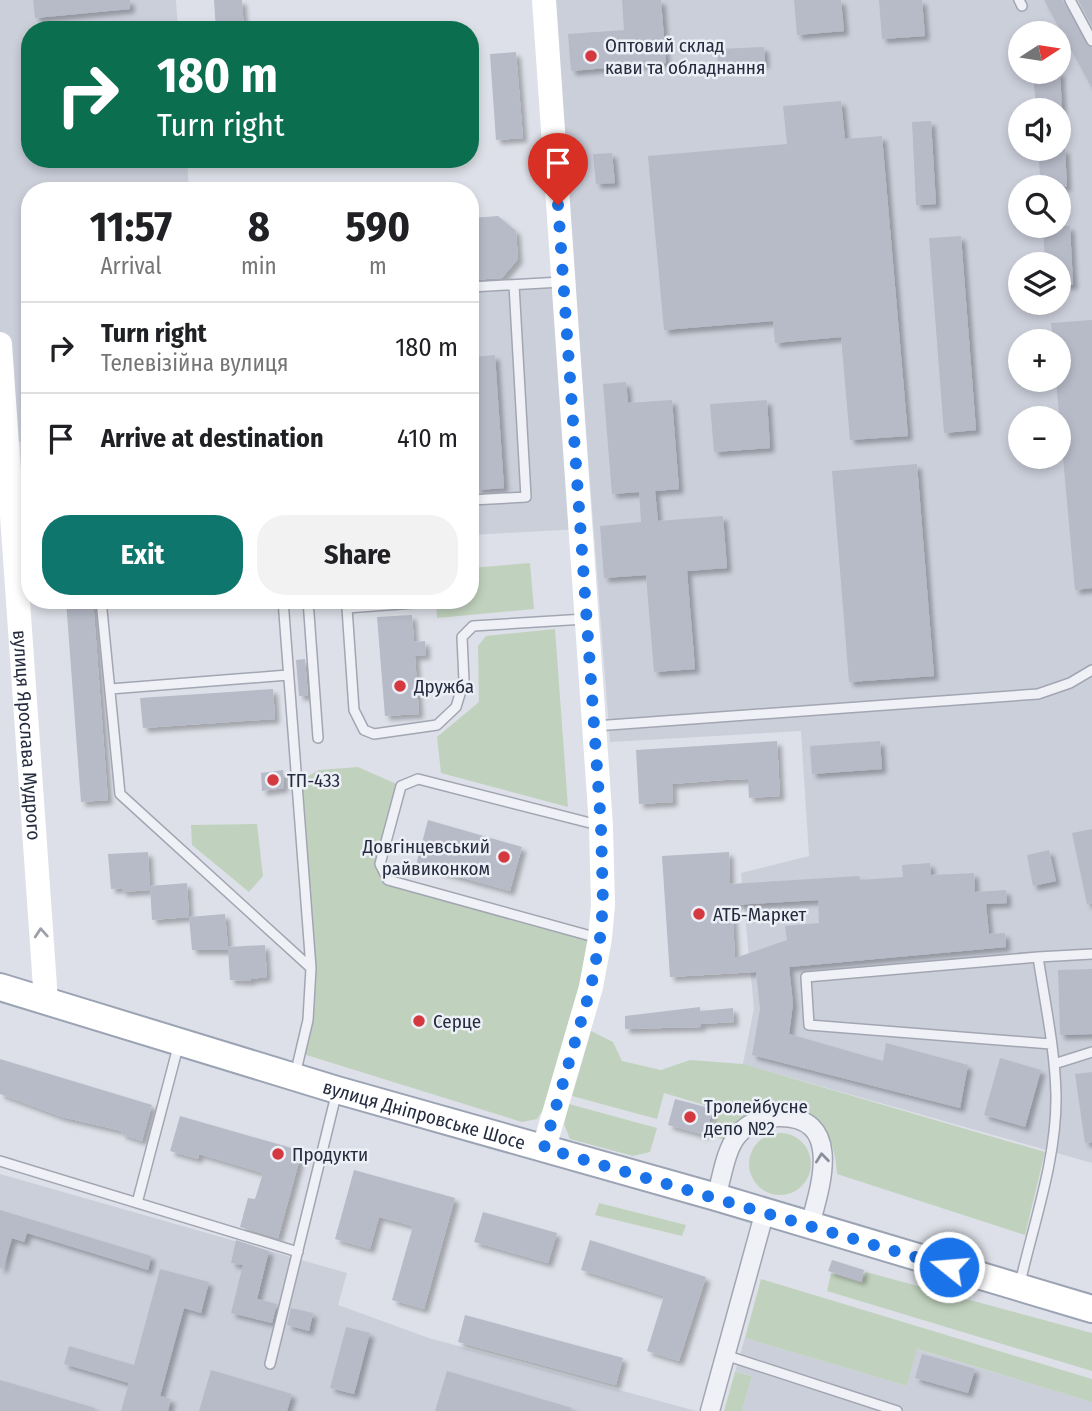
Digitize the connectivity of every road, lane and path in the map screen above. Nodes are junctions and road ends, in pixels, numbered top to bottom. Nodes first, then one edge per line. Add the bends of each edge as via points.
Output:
1 (544, 0) edge
2 (1070, 0) edge
3 (1092, 40) edge
4 (563, 282) junction
5 (514, 285) junction
6 (479, 287) edge
7 (0, 344) edge
8 (20, 500) edge
9 (479, 500) edge
10 (21, 519) edge
11 (26, 609) edge
12 (102, 609) edge
13 (284, 609) edge
14 (309, 609) edge
15 (347, 609) edge
16 (587, 619) junction
17 (1092, 670) edge
18 (288, 675) junction
19 (110, 689) junction
20 (594, 726) junction
21 (318, 738) dead end
22 (601, 826) junction
23 (600, 938) junction
24 (1092, 954) edge
25 (1038, 957) junction
26 (310, 968) junction
27 (0, 987) edge
28 (46, 1001) junction
29 (179, 1041) junction
30 (1051, 1044) junction
31 (1092, 1052) edge
32 (1054, 1064) junction
33 (295, 1077) junction
34 (337, 1090) junction
35 (544, 1148) junction
36 (0, 1161) edge
37 (716, 1197) junction
38 (137, 1203) junction
39 (765, 1212) junction
40 (810, 1224) junction
41 (298, 1252) junction
42 (1019, 1288) junction
43 (1092, 1309) edge
44 (725, 1355) junction
45 (270, 1364) dead end
46 (709, 1411) edge
47 (897, 1411) edge

1 - 4 street
2 - 3 lane
4 - 5 lane
4 - 16 street
5 - 6 lane
5 - 9 lane via 526,497
7 - 8 street, вулиця Ярослава Мудрого
10 -> 8 street, вулиця Ярослава Мудрого
28 -> 11 street, вулиця Ярослава Мудрого
12 - 19 lane
13 - 18 lane
14 - 21 lane
15 - 16 lane via 354,710 364,730 374,734 437,724 456,707 464,681 462,637 473,626
16 - 20 street
17 - 20 lane via 1038,694
18 - 19 lane
18 - 26 lane
19 - 26 lane via 120,794
20 - 22 street
22 - 23 street
22 - 23 lane via 409,780 401,786 380,864 388,880
23 - 35 street via 591,987
24 - 25 lane
25 - 30 lane
25 - 30 lane via 806,977 809,1024
26 - 33 lane via 308,1020
27 - 28 main road, вулиця Дніпровське Шосе
28 - 29 main road, вулиця Дніпровське Шосе
29 - 33 main road, вулиця Дніпровське Шосе
29 - 38 lane
30 - 32 lane
31 - 32 lane
32 - 42 lane via 1053,1142
33 - 34 main road, вулиця Дніпровське Шосе
34 - 35 main road, вулиця Дніпровське Шосе
34 - 41 lane
35 - 37 main road, вулиця Дніпровське Шосе
36 - 38 lane
37 - 39 main road, вулиця Дніпровське Шосе
40 -> 37 street via 824,1163 815,1132 798,1119 772,1117 744,1128 732,1144
38 - 41 lane
39 - 40 main road, вулиця Дніпровське Шосе
39 - 44 street
40 - 42 main road, вулиця Дніпровське Шосе
41 - 45 lane
42 - 43 main road, вулиця Дніпровське Шосе
44 - 46 street
44 - 47 lane

